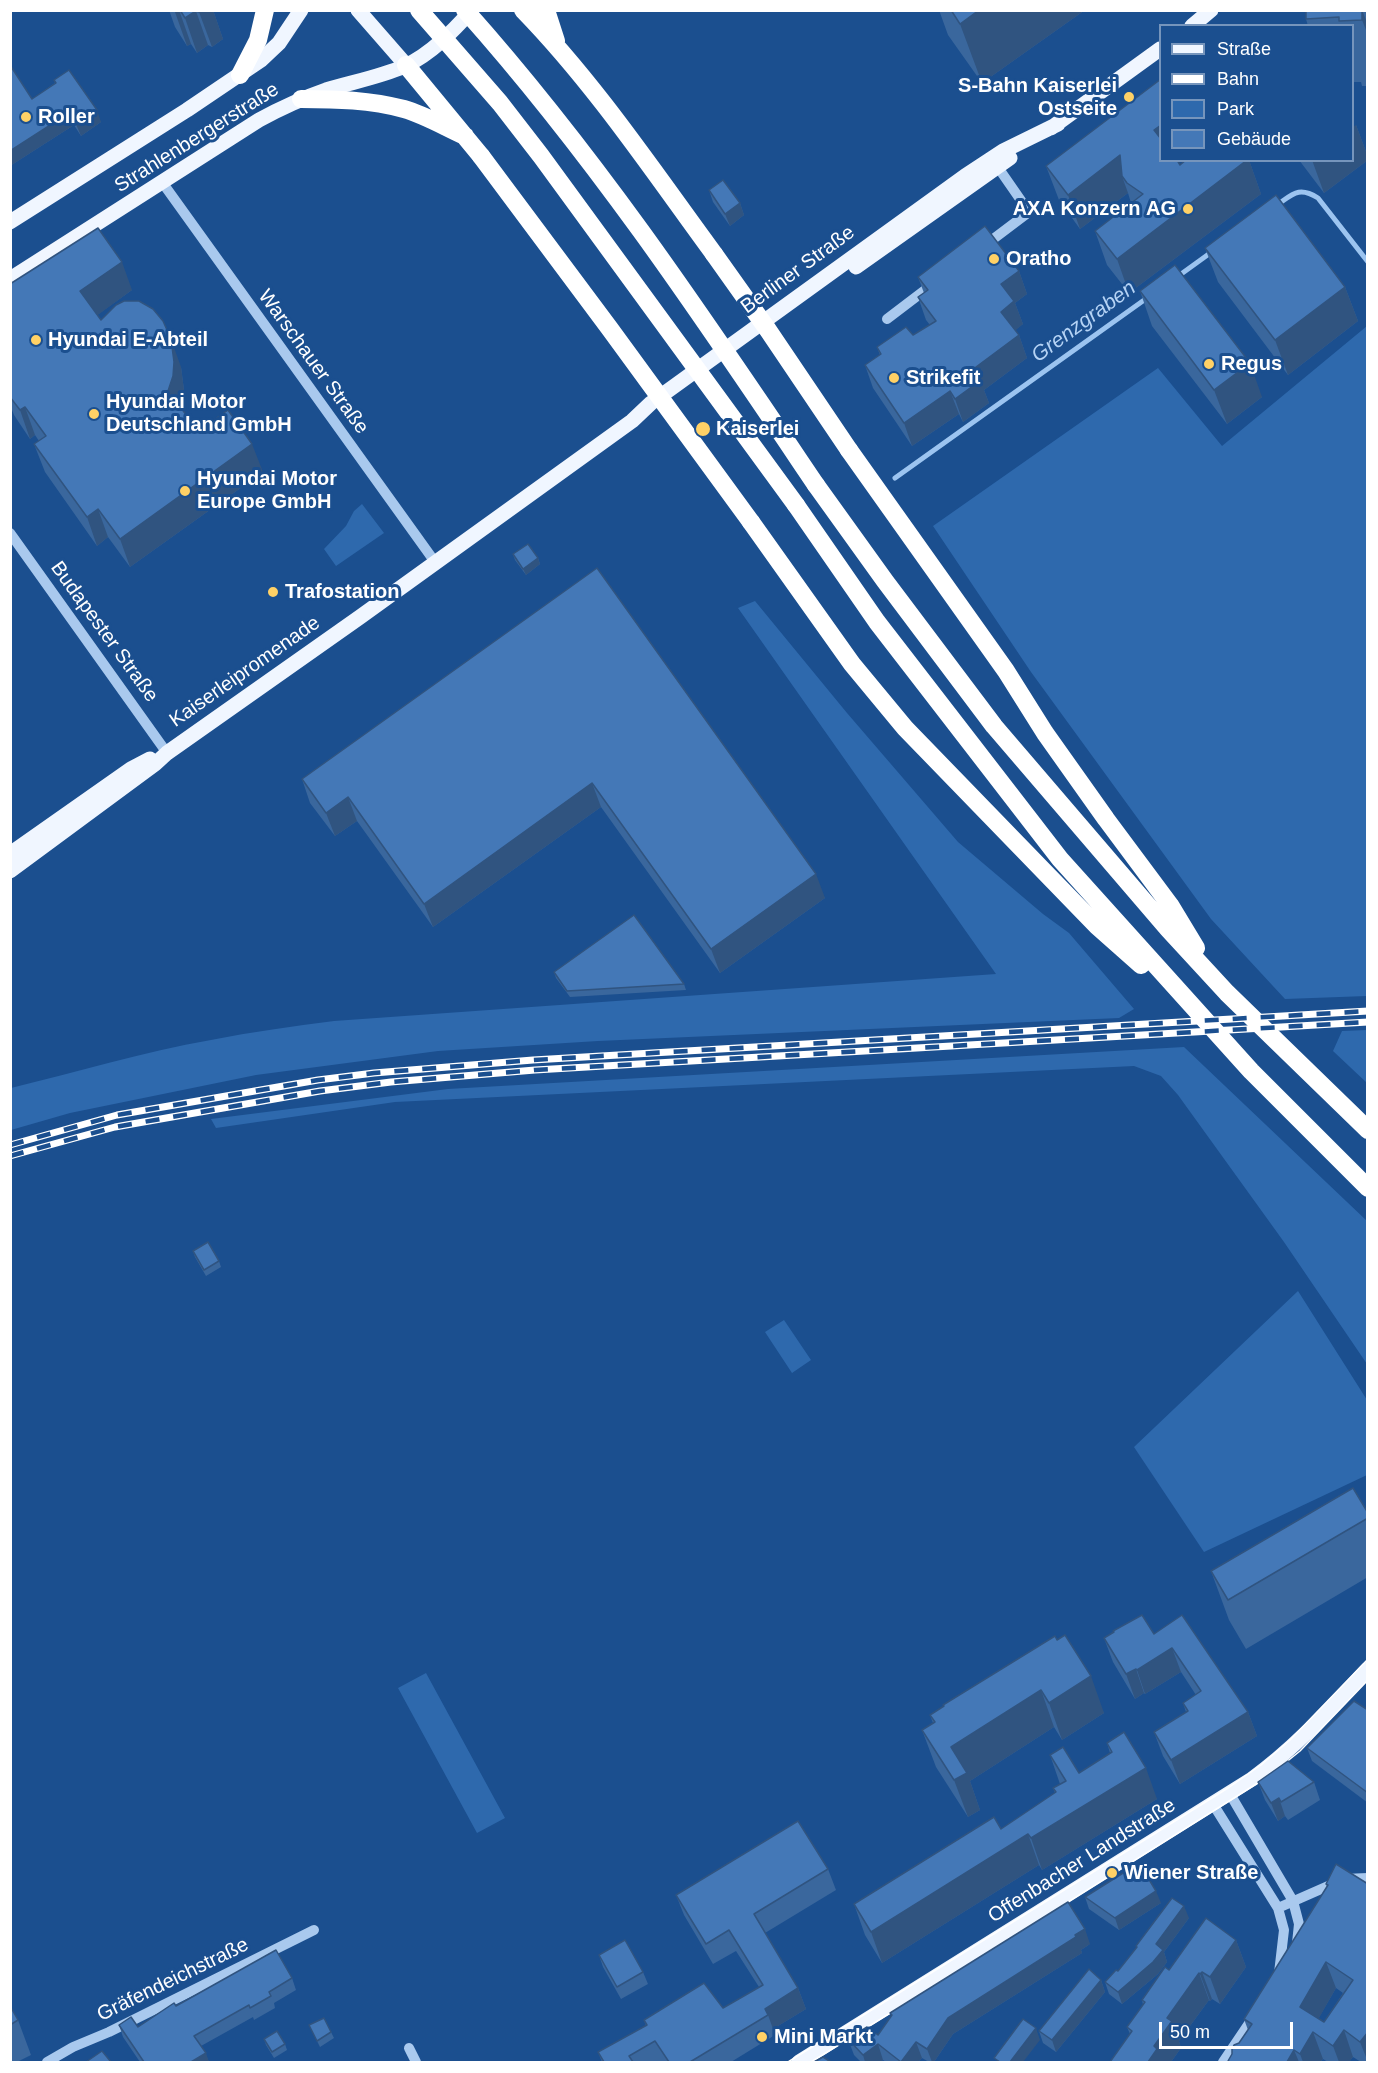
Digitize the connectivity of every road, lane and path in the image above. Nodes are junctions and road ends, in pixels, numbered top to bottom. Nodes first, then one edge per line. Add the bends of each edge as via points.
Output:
1 (265, 10) edge
2 (301, 10) edge
3 (358, 10) edge
4 (419, 10) edge
5 (465, 10) edge
6 (472, 10) edge
7 (523, 10) edge
8 (546, 10) edge
9 (1211, 10) edge
10 (1194, 24) edge
11 (558, 46) junction
12 (1159, 50) edge
13 (406, 65) junction
14 (240, 75) junction
15 (301, 99) junction
16 (465, 136) junction
17 (995, 162) junction
18 (162, 182) junction
19 (10, 222) edge
20 (978, 250) edge
21 (945, 275) edge
22 (10, 279) edge
23 (887, 319) dead end
24 (10, 533) edge
25 (435, 562) junction
26 (167, 753) junction
27 (10, 854) edge
28 (10, 871) edge
29 (1218, 983) junction
30 (1191, 1006) junction
31 (1368, 1130) edge
32 (1368, 1188) edge
33 (1368, 1669) edge
34 (1230, 1794) junction
35 (1213, 1804) junction
36 (1368, 1878) edge
37 (1293, 1900) junction
38 (1278, 1908) junction
39 (314, 1930) dead end
40 (1260, 2005) edge
41 (409, 2048) dead end
42 (47, 2062) edge
43 (416, 2062) edge
44 (799, 2062) edge
45 (1223, 2062) edge

1 - 14 highway via 258,40
2 - 14 main road, Strahlenbergerstraße via 279,43
3 - 13 main road
4 - 30 highway, bridge via 541,156 877,622 1060,859
5 - 29 highway, bridge via 612,191 816,485 994,726
6 - 13 main road, Strahlenbergerstraße via 450,33
7 - 11 highway
8 - 11 highway
9 - 10 main road
11 - 29 highway, bridge via 768,330 1045,733 1170,905
12 - 17 main road, Berliner Straße via 1058,124
13 - 15 main road, Strahlenbergerstraße
13 - 16 highway
14 - 19 main road, Strahlenbergerstraße
15 - 16 highway via 374,102 406,110
15 - 18 main road, Strahlenbergerstraße via 259,120
16 - 30 highway, bridge via 846,656 905,728 1097,926
17 - 20 street via 1029,212
17 - 25 main road, Berliner Straße via 661,396
18 - 22 main road, Strahlenbergerstraße
18 - 25 street, Warschauer Straße
21 - 23 street
24 - 26 street, Budapester Straße
25 - 26 main road, Kaiserleipromenade
26 - 27 main road, Kaiserleipromenade via 130,769
26 - 28 main road, Kaiserleipromenade
29 - 31 highway
30 - 32 highway
33 - 34 main road, Offenbacher Landstraße via 1280,1758
34 - 35 main road, Offenbacher Landstraße
34 - 37 street
35 - 38 street
35 - 44 main road, Offenbacher Landstraße
36 - 37 street via 1344,1879
37 - 38 street
37 - 38 street via 1298,1940 1276,1982 1284,1930
39 - 42 street, Gräfendeichstraße
40 - 45 street
41 - 43 street

